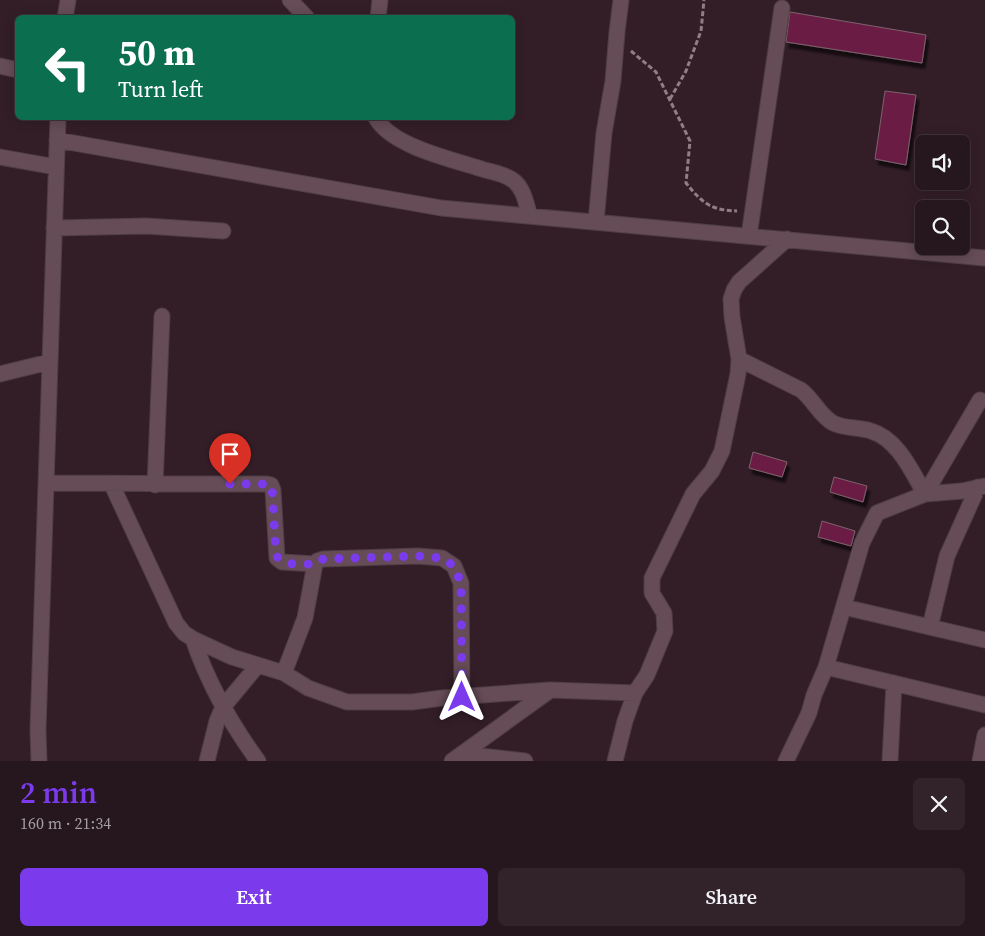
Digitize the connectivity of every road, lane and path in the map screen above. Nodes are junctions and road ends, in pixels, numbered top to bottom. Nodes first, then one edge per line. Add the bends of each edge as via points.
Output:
1 (68, 0) edge
2 (290, 0) edge
3 (380, 0) edge
4 (621, 0) edge
5 (704, 0) edge
6 (782, 8) dead end
7 (66, 15) edge
8 (304, 15) edge
9 (378, 15) edge
10 (616, 39) junction
11 (0, 66) edge
12 (15, 69) edge
13 (670, 100) junction
14 (58, 120) edge
15 (377, 120) edge
16 (57, 140) junction
17 (0, 157) edge
18 (56, 168) junction
19 (738, 211) dead end
20 (530, 216) junction
21 (596, 222) junction
22 (54, 228) junction
23 (222, 231) dead end
24 (749, 236) junction
25 (787, 240) junction
26 (985, 258) edge
27 (162, 316) dead end
28 (739, 358) junction
29 (49, 362) junction
30 (0, 374) edge
31 (980, 400) dead end
32 (46, 483) junction
33 (154, 484) junction
34 (112, 485) junction
35 (981, 487) edge
36 (925, 494) junction
37 (315, 564) junction
38 (844, 607) junction
39 (930, 628) junction
40 (193, 639) junction
41 (985, 640) edge
42 (258, 665) junction
43 (826, 667) junction
44 (284, 673) junction
45 (894, 683) junction
46 (550, 690) junction
47 (635, 692) junction
48 (462, 697) junction
49 (985, 706) edge
50 (222, 707) junction
51 (985, 735) edge
52 (457, 758) edge
53 (39, 761) edge
54 (207, 761) edge
55 (258, 761) edge
56 (525, 761) edge
57 (615, 761) edge
58 (786, 761) edge
59 (890, 761) edge
60 (980, 761) edge

1 - 7 street
2 - 8 street
3 - 9 street
4 - 10 street
5 - 13 path via 701,31 686,71
6 - 24 street
10 - 13 path via 656,72
10 - 21 street
11 - 12 street
13 - 19 path via 690,141 686,184 698,198 718,211
14 - 16 street
15 - 20 street via 392,134 420,150 514,181 524,194
16 - 18 street
16 - 20 street via 441,208
17 - 18 street
18 - 22 street
20 - 21 street
21 - 24 street
22 - 23 street via 146,226
22 - 29 street
24 - 25 street
25 - 26 street
25 - 28 street via 734,290 732,317
27 - 33 street
28 - 36 street via 801,390 835,424 871,430 882,436 903,458
28 - 47 street via 720,457 693,494 652,578 652,593 664,613 665,631 647,675
29 - 30 street
29 - 32 street
31 - 36 street
32 - 34 street
32 - 53 street
33 - 34 street
33 - 37 street via 271,485 277,558 282,562
34 - 40 street via 176,623
35 - 36 street
35 - 39 street via 948,556
36 - 38 street via 876,513 862,543
37 - 44 street via 305,618
37 - 48 street via 323,559 418,556 442,558 454,566 461,583
38 - 39 street
38 - 43 street
39 - 41 street
40 - 42 street
40 - 50 street
42 - 44 street
42 - 50 street
43 - 45 street
43 - 58 street
44 - 48 street via 308,688 347,702 412,702
45 - 49 street
45 - 59 street
46 - 47 street
46 - 48 street
46 - 52 street
47 - 57 street
50 - 54 street
50 - 55 street
51 - 60 street
52 - 56 street

